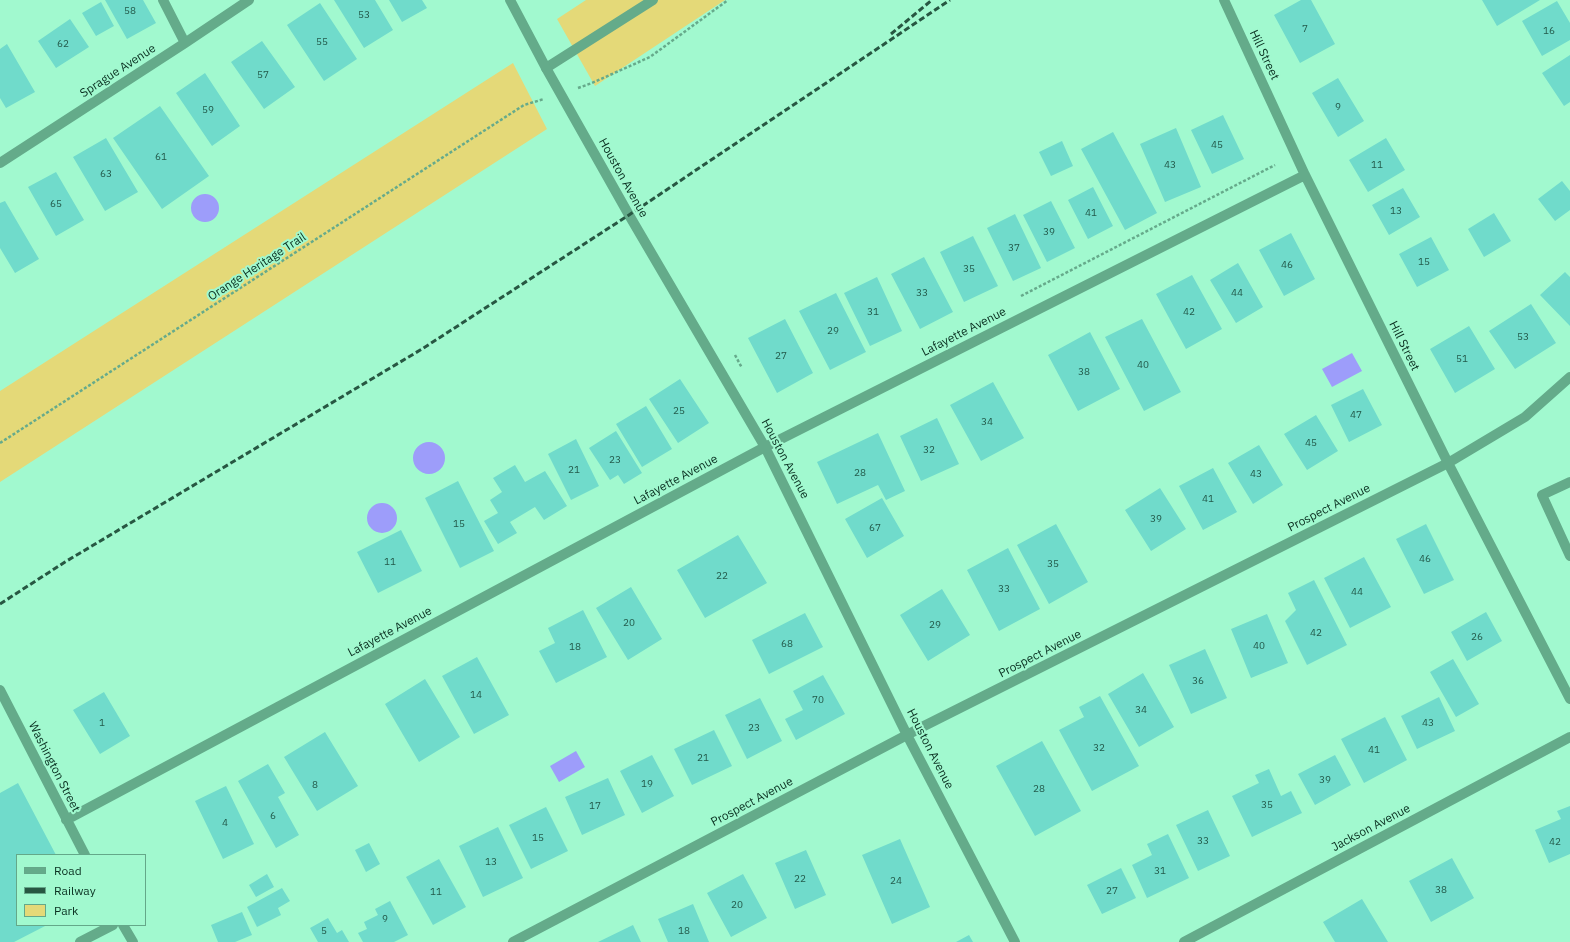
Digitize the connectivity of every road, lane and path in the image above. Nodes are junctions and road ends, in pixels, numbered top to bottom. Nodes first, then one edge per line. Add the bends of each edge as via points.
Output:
1 (163, 0) edge
2 (249, 0) edge
3 (510, 0) edge
4 (653, 0) edge
5 (728, 0) edge
6 (1224, 0) edge
7 (185, 43) junction
8 (546, 68) junction
9 (592, 84) dead end
10 (524, 106) dead end
11 (0, 163) edge
12 (1275, 165) dead end
13 (1305, 175) junction
14 (1020, 296) dead end
15 (735, 355) dead end
16 (742, 369) dead end
17 (1570, 377) edge
18 (0, 443) edge
19 (765, 447) junction
20 (1448, 463) junction
21 (1570, 482) edge
22 (1570, 556) edge
23 (0, 690) edge
24 (1570, 699) edge
25 (908, 735) junction
26 (1570, 737) edge
27 (66, 820) junction
28 (84, 854) edge
29 (111, 926) edge
30 (124, 926) edge
31 (80, 942) edge
32 (133, 942) edge
33 (513, 942) edge
34 (1015, 942) edge
35 (1184, 942) edge

1 - 7 street
2 - 7 street, Sprague Avenue
3 - 8 street, Houston Avenue
4 - 8 street
5 - 9 path via 650,57
6 - 13 street, Hill Street
7 - 11 street, Sprague Avenue
8 - 19 street, Houston Avenue
10 - 18 path, Orange Heritage Trail
12 - 14 path
13 - 19 street, Lafayette Avenue
13 - 20 street, Hill Street
15 - 16 path
17 - 20 street, Prospect Avenue via 1525,417
19 - 25 street, Houston Avenue
19 - 27 street, Lafayette Avenue
20 - 24 street, Hill Street
20 - 25 street, Prospect Avenue
21 - 22 street via 1542,496
23 - 27 street, Washington Street
25 - 33 street, Prospect Avenue
25 - 34 street, Houston Avenue
26 - 35 street, Jackson Avenue
27 - 28 street, Washington Street
29 - 31 street
30 - 32 street

